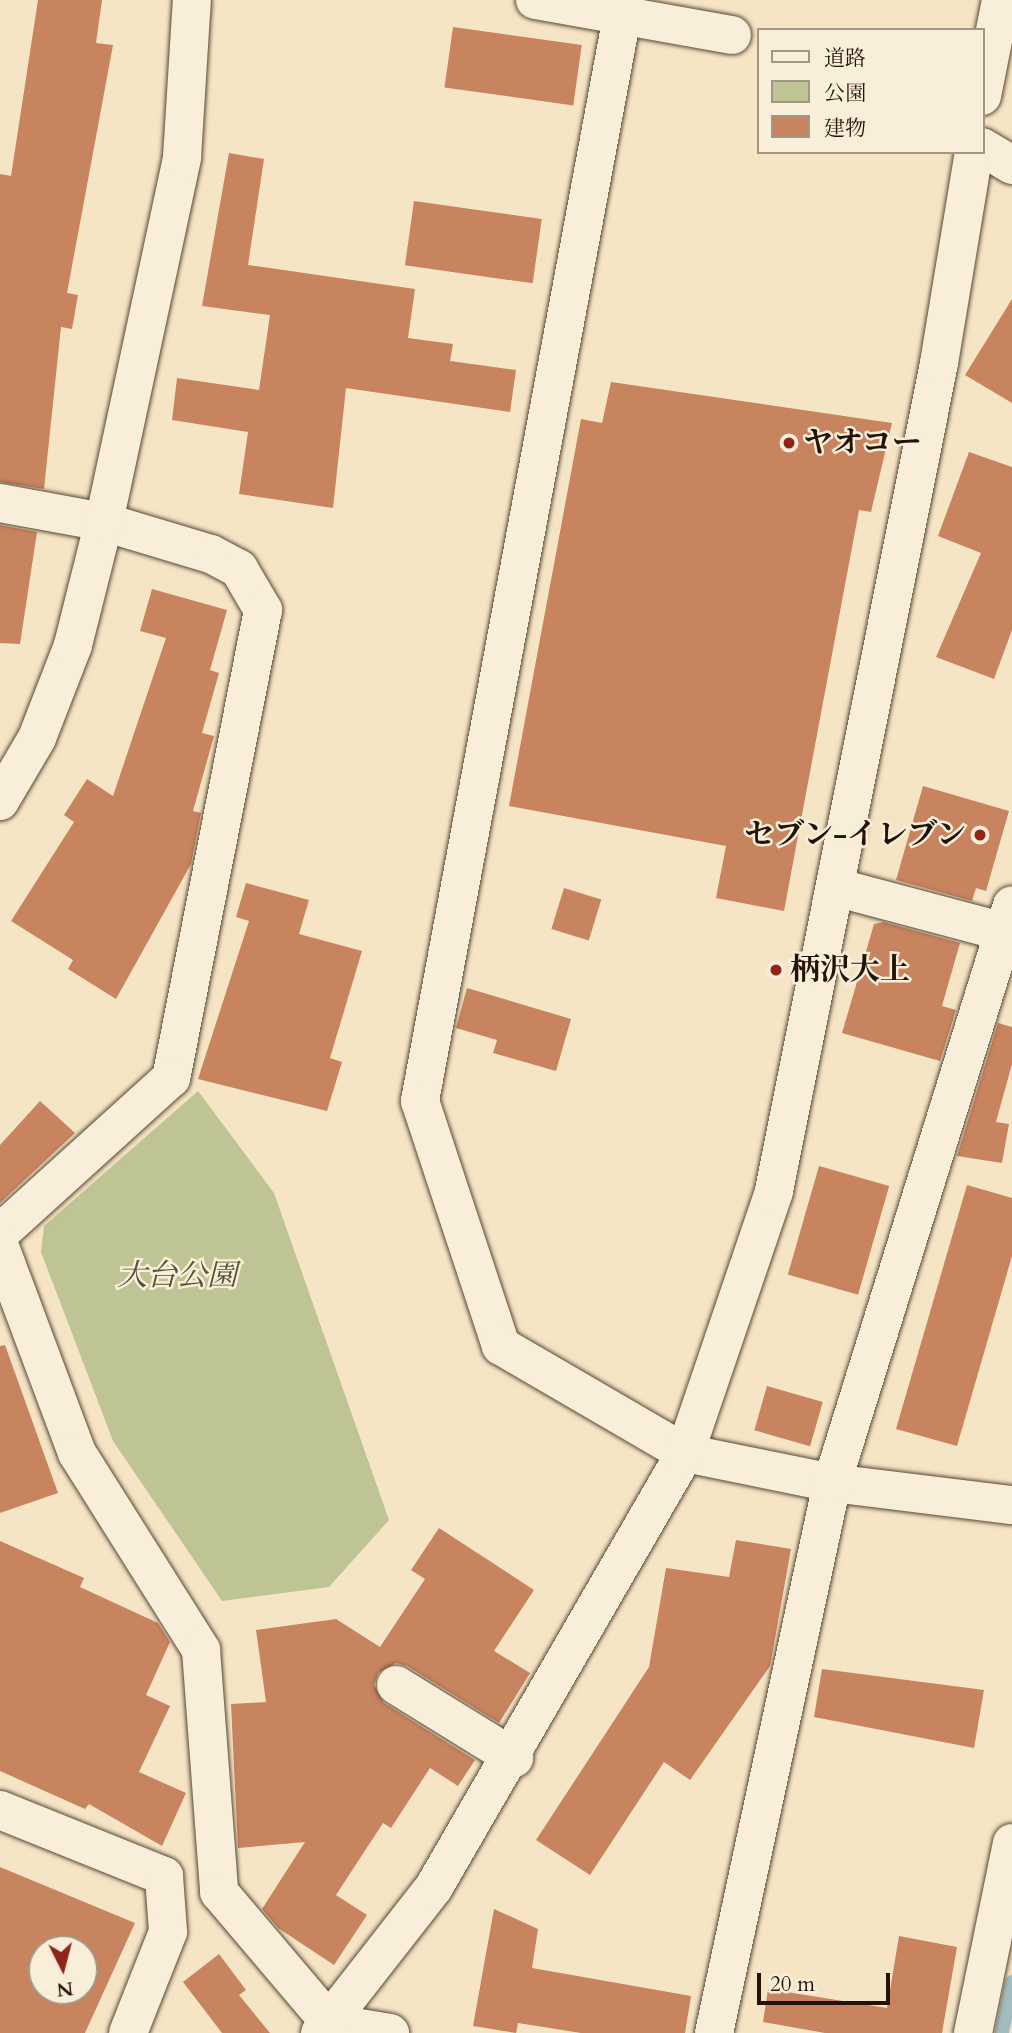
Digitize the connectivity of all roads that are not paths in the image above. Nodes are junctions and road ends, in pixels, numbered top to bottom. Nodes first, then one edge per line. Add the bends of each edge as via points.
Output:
1 (192, 0) edge
2 (535, 0) edge
3 (1001, 0) edge
4 (624, 6) edge
5 (732, 35) dead end
6 (984, 86) edge
7 (984, 148) edge
8 (974, 154) edge
9 (1012, 165) edge
10 (0, 503) edge
11 (104, 522) junction
12 (0, 802) edge
13 (835, 887) junction
14 (1008, 924) edge
15 (0, 1233) edge
16 (0, 1247) edge
17 (685, 1452) junction
18 (832, 1483) junction
19 (1010, 1515) edge
20 (396, 1685) dead end
21 (514, 1758) junction
22 (0, 1810) edge
23 (1012, 1843) edge
24 (325, 2028) edge
25 (128, 2033) edge
26 (390, 2033) edge
27 (714, 2033) edge
28 (972, 2033) edge

1 - 11 street via 181,157
2 - 4 street
3 - 6 street
4 - 5 street
4 - 17 street via 420,1101 501,1346
7 - 9 street
8 - 13 street via 939,363
10 - 11 street
11 - 12 street via 73,645 37,738
11 - 15 street via 239,569 256,589 262,635 172,1078
13 - 14 street
13 - 17 street via 774,1191
14 - 18 street
16 - 24 street via 77,1454 201,1650 219,1892
17 - 18 street
17 - 21 street
18 - 19 street
18 - 27 street
20 - 21 street
21 - 24 street via 434,1888
22 - 25 street via 164,1876 168,1932
23 - 28 street
24 - 26 street

